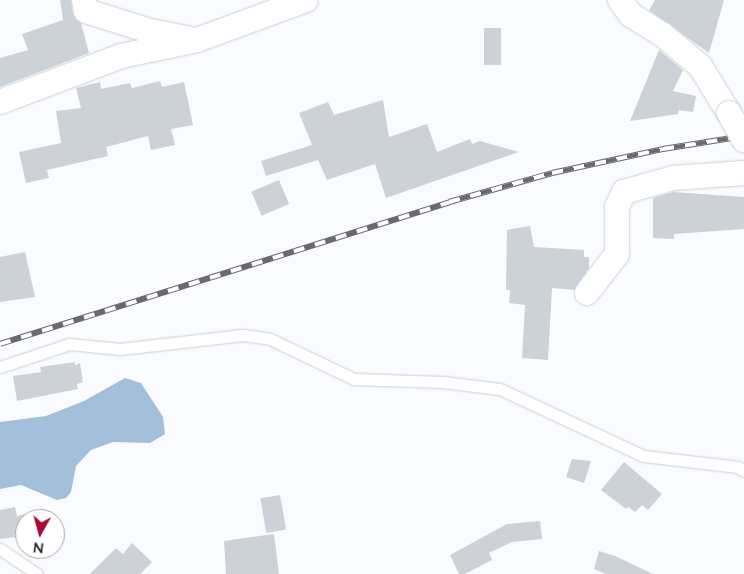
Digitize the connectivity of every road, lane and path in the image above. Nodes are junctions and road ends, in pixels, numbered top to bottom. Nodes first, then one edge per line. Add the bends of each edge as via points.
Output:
1 (84, 0) edge
2 (306, 0) edge
3 (620, 0) edge
4 (197, 40) junction
5 (0, 102) edge
6 (744, 140) edge
7 (744, 173) edge
8 (588, 293) dead end
9 (0, 366) edge
10 (744, 471) edge
11 (0, 549) edge
12 (38, 574) edge

1 - 4 street via 86,11 150,31
2 - 4 street
3 - 6 street, bridge via 631,15 662,34 700,66
4 - 5 street via 121,56
7 - 8 street via 673,178 624,192 617,207 617,254
9 - 10 lane via 69,344 120,349 243,335 270,338 354,379 443,382 500,389 644,456 738,467
11 - 12 lane

